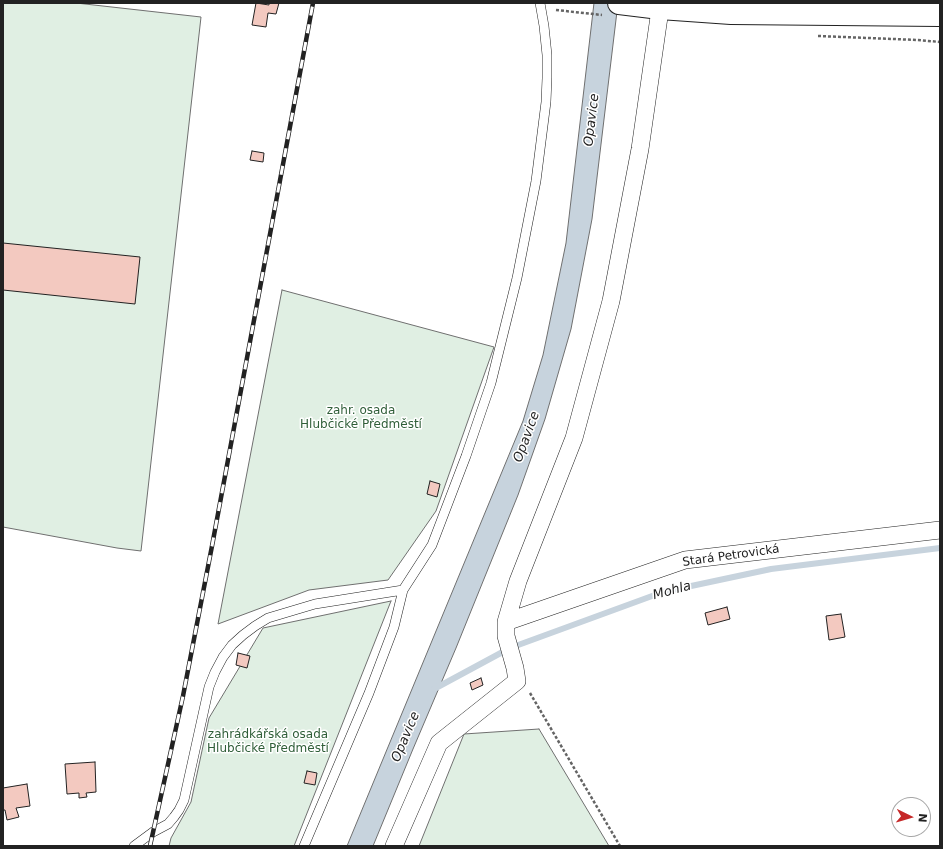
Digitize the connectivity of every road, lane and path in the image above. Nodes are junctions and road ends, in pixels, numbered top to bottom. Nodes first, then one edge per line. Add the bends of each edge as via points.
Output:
1 (541, 6) edge
2 (657, 6) edge
3 (612, 9) edge
4 (940, 15) edge
5 (940, 530) edge
6 (403, 590) junction
7 (506, 629) junction
8 (516, 674) junction
9 (134, 846) edge
10 (304, 846) edge
11 (394, 846) edge
12 (620, 846) edge

1 - 3 path
1 - 6 lane via 547,55 546,102 536,181 517,278 491,383 466,456 432,545
2 - 3 main road
2 - 4 main road via 731,13
2 - 7 street via 640,149 611,301 574,438 518,581
5 - 7 street, Stará Petrovická via 685,560
6 - 9 lane via 315,604 268,618 232,645 208,687 184,800 168,824
6 - 10 lane via 394,627 369,693
7 - 8 street
8 - 11 street via 440,743
8 - 12 path via 532,694

